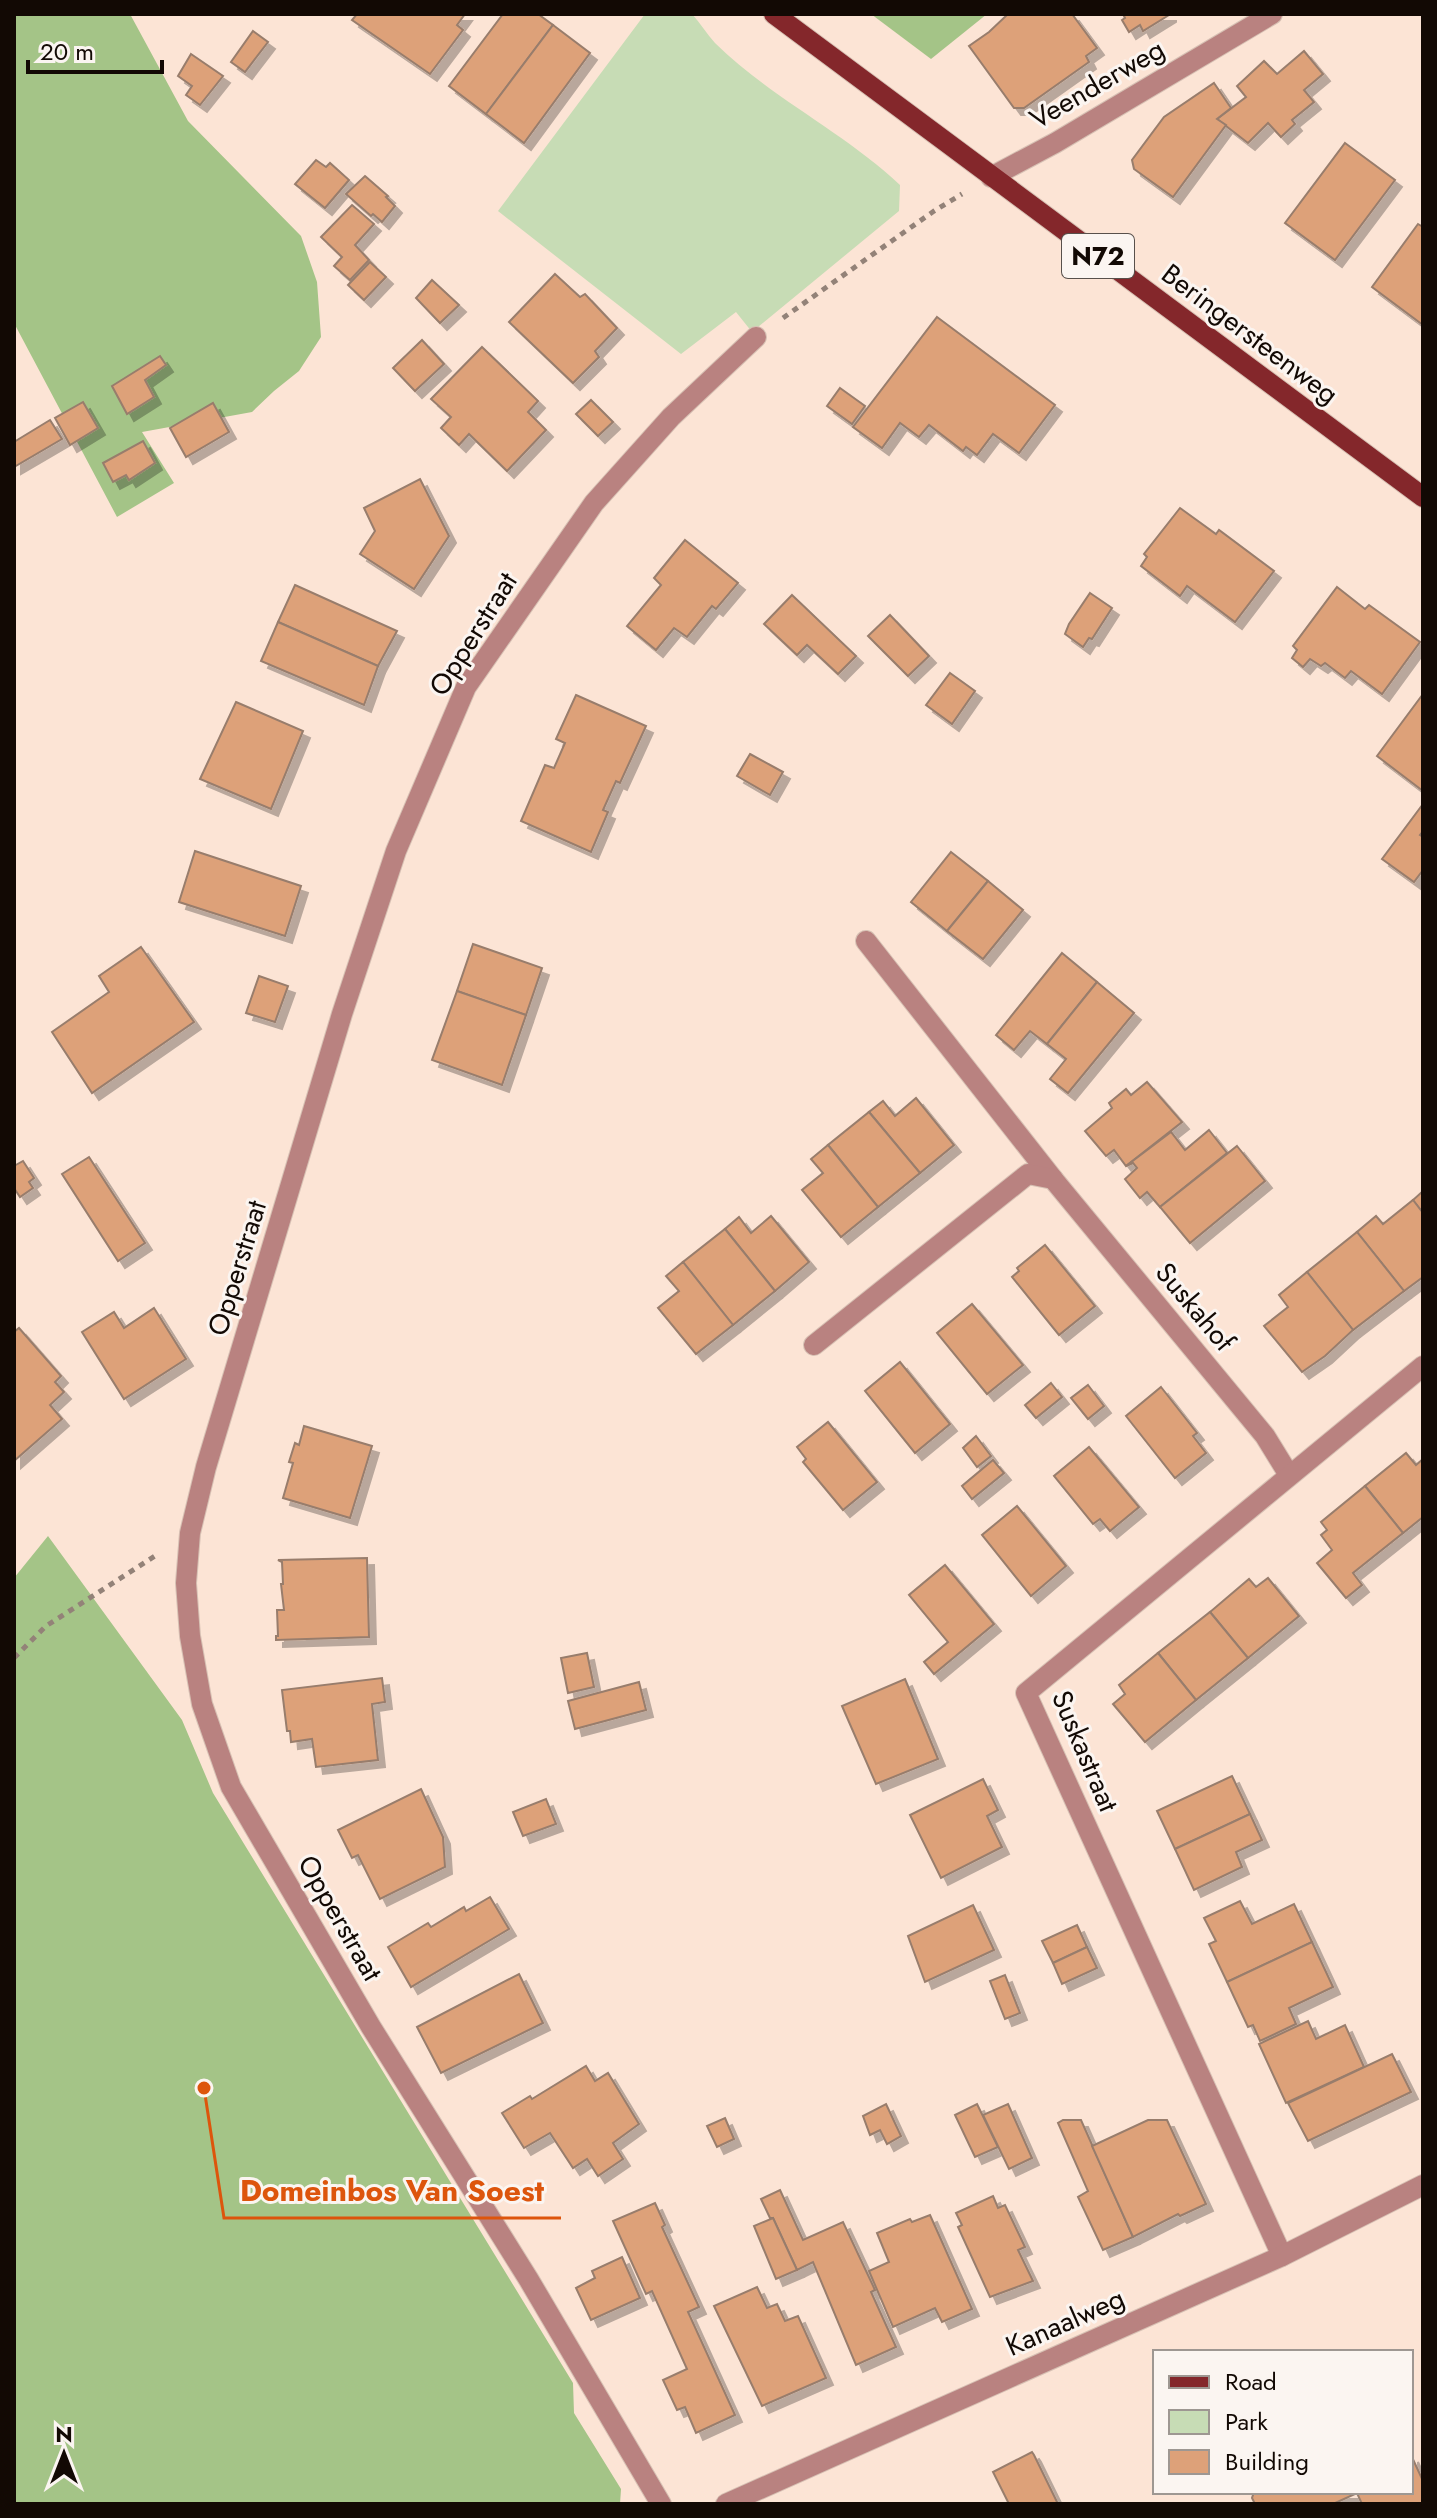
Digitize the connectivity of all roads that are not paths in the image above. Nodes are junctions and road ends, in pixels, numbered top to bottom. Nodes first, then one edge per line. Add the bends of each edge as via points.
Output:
1 (774, 14) edge
2 (1272, 14) edge
3 (991, 177) junction
4 (756, 337) road end
5 (1423, 497) edge
6 (866, 941) dead end
7 (1053, 1179) junction
8 (814, 1345) dead end
9 (1423, 1366) edge
10 (1289, 1475) junction
11 (1423, 2185) edge
12 (1282, 2256) junction
13 (661, 2504) edge
14 (726, 2504) edge

1 - 3 main road, Beringersteenweg / N72
2 - 3 street, Veenderweg
3 - 5 main road, Beringersteenweg / N72
4 - 13 street, Opperstraat via 671,417 594,503 466,687 396,851 342,1014 206,1467 190,1533 186,1583 202,1704 231,1787
6 - 7 street, Suskahof
7 - 8 street via 1028,1174
7 - 10 street, Suskahof via 1265,1436
9 - 10 street, Suskastraat
10 - 12 street, Suskastraat via 1026,1693
11 - 12 street, Kanaalweg
12 - 14 street, Kanaalweg

